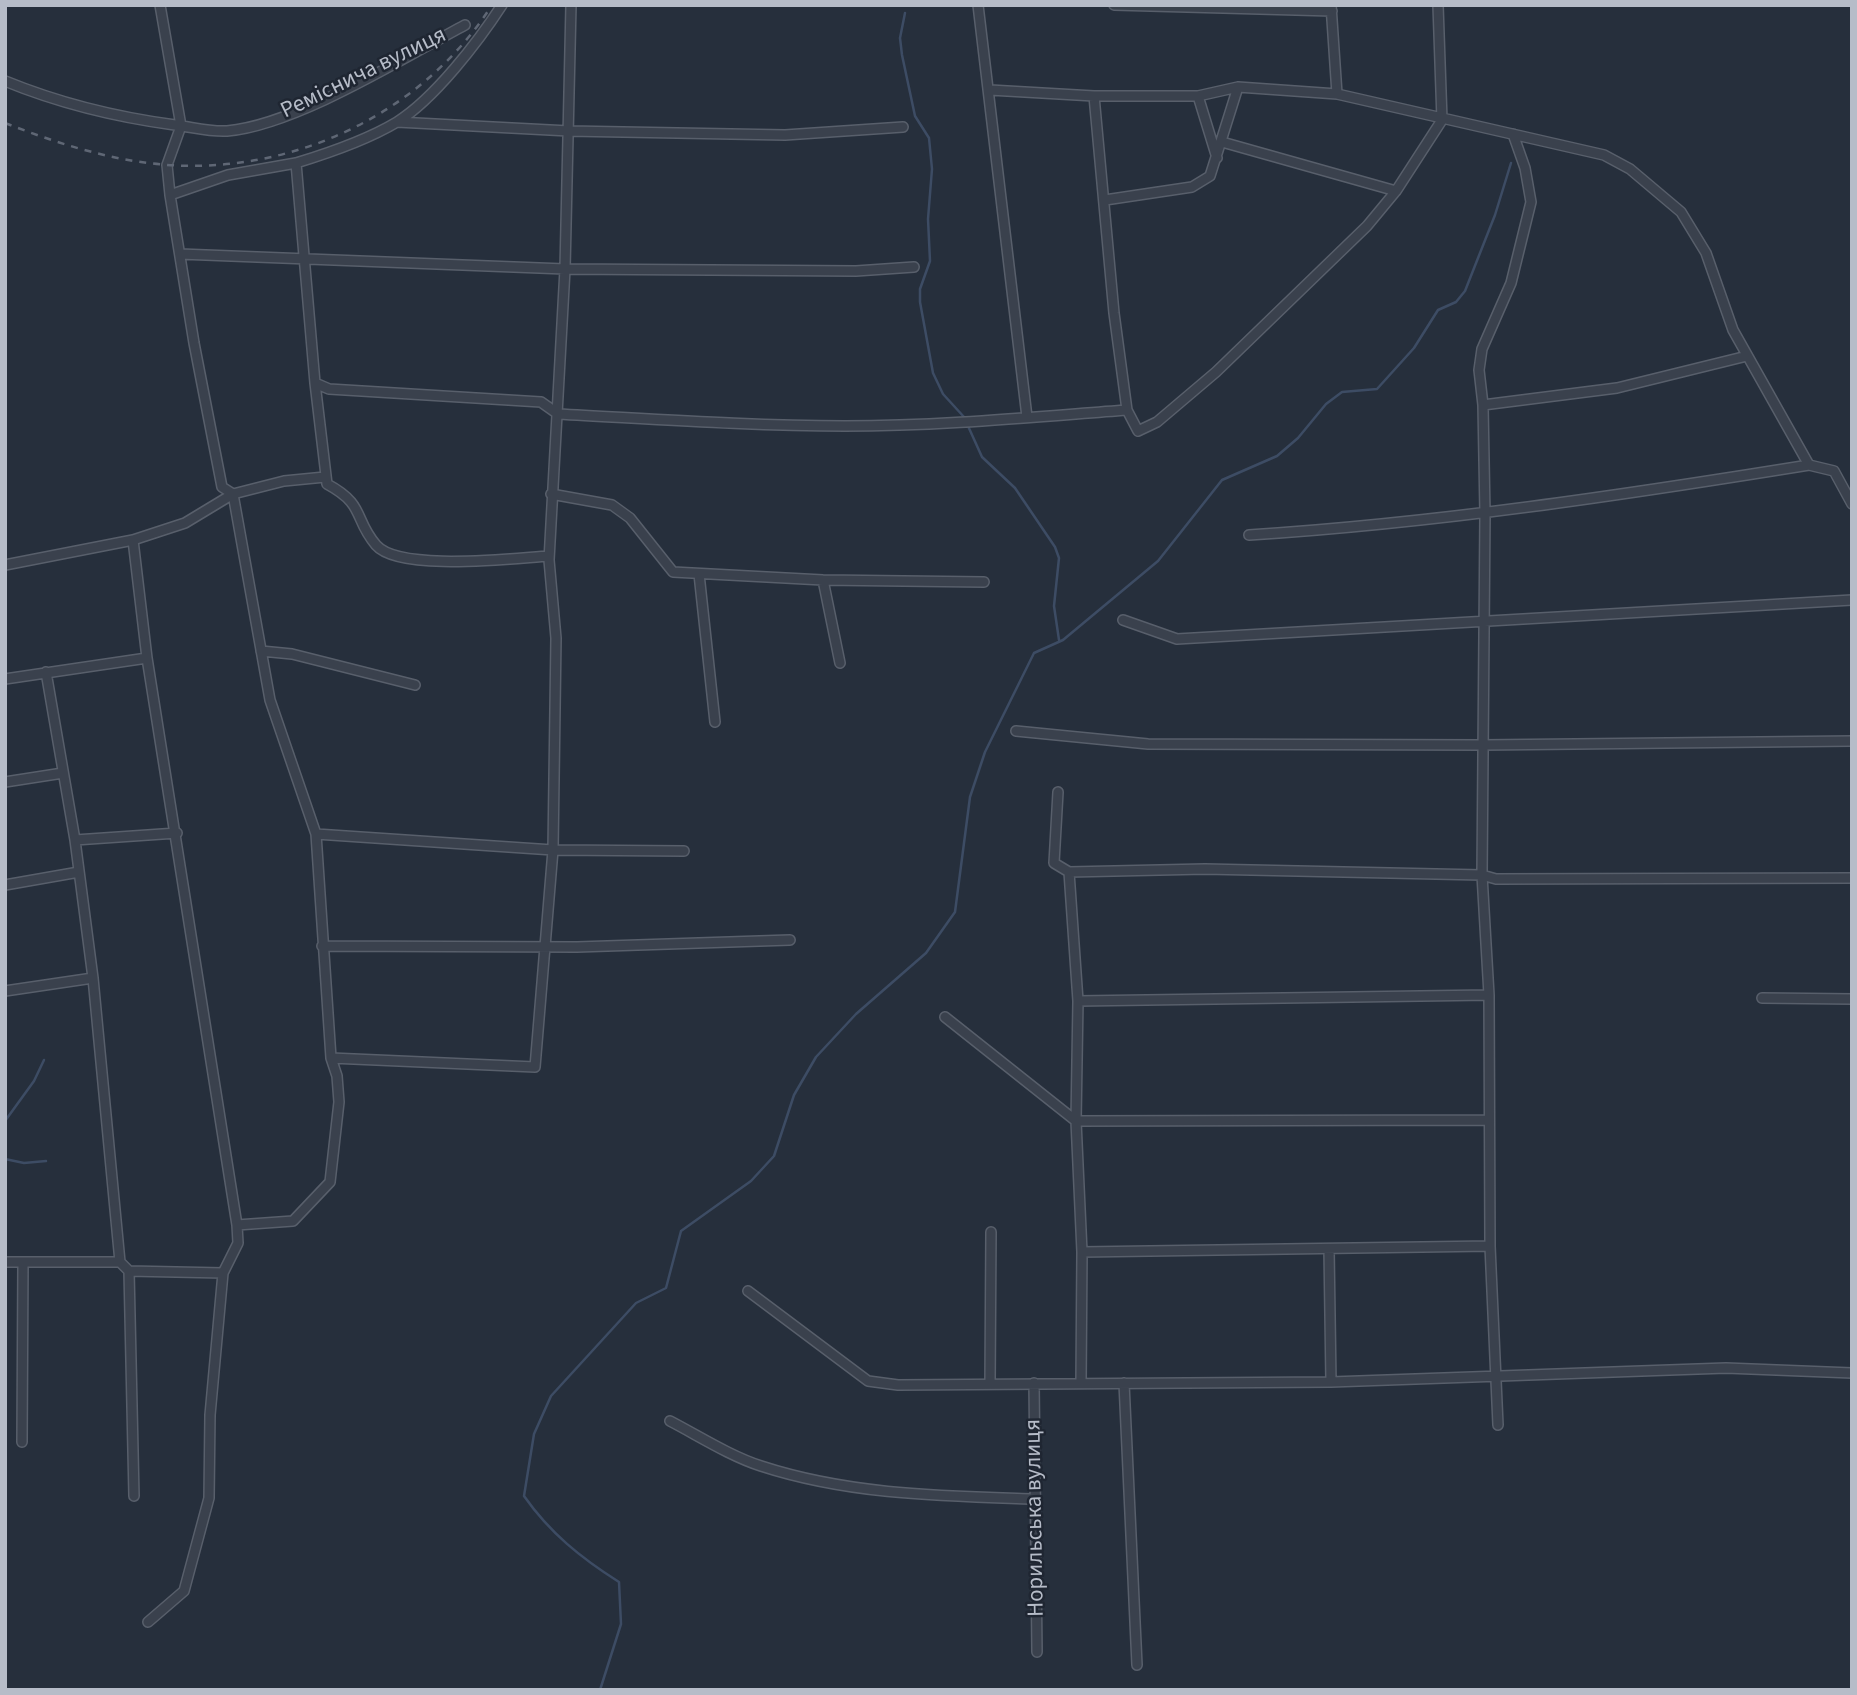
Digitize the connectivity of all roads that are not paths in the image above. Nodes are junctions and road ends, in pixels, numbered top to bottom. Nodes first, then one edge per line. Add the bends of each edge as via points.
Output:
1 (160, 5) edge
2 (502, 5) edge
3 (572, 5) edge
4 (978, 5) edge
5 (1114, 5) edge
6 (1438, 5) edge
7 (1332, 8) edge
8 (465, 24) dead end
9 (5, 81) edge
10 (1238, 87) junction
11 (990, 90) junction
12 (1337, 94) junction
13 (1094, 96) junction
14 (1198, 96) junction
15 (1442, 120) junction
16 (397, 122) junction
17 (181, 126) junction
18 (904, 127) dead end
19 (569, 131) junction
20 (1513, 134) junction
21 (1222, 142) junction
22 (1217, 160) junction
23 (296, 163) junction
24 (1396, 191) junction
25 (170, 195) junction
26 (1105, 200) junction
27 (180, 254) junction
28 (305, 257) junction
29 (914, 267) dead end
30 (565, 269) junction
31 (1747, 356) junction
32 (315, 383) junction
33 (1483, 405) junction
34 (1127, 410) junction
35 (558, 414) junction
36 (1027, 417) junction
37 (1809, 465) junction
38 (325, 477) junction
39 (233, 494) junction
40 (551, 494) junction
41 (1852, 504) edge
42 (1485, 514) junction
43 (1249, 536) dead end
44 (133, 540) junction
45 (549, 556) junction
46 (5, 565) edge
47 (699, 574) junction
48 (823, 580) junction
49 (984, 582) dead end
50 (1852, 600) edge
51 (1124, 620) dead end
52 (1485, 621) junction
53 (261, 651) junction
54 (147, 658) junction
55 (840, 663) dead end
56 (47, 671) junction
57 (5, 679) edge
58 (415, 685) dead end
59 (715, 722) dead end
60 (1016, 731) dead end
61 (1852, 741) edge
62 (1483, 746) junction
63 (63, 773) junction
64 (5, 782) edge
65 (1059, 792) dead end
66 (177, 833) junction
67 (316, 834) junction
68 (75, 840) junction
69 (553, 850) junction
70 (684, 851) dead end
71 (79, 872) junction
72 (1069, 872) junction
73 (1482, 875) junction
74 (1852, 878) edge
75 (5, 885) edge
76 (790, 940) dead end
77 (322, 946) junction
78 (544, 946) junction
79 (93, 978) junction
80 (5, 991) edge
81 (1489, 995) junction
82 (1762, 998) dead end
83 (1852, 999) edge
84 (1078, 1001) junction
85 (945, 1017) dead end
86 (331, 1058) junction
87 (1489, 1120) junction
88 (1076, 1121) junction
89 (237, 1225) junction
90 (991, 1233) dead end
91 (1490, 1246) junction
92 (1329, 1249) junction
93 (1082, 1252) junction
94 (5, 1262) edge
95 (23, 1262) junction
96 (120, 1262) junction
97 (129, 1271) junction
98 (223, 1273) junction
99 (748, 1291) dead end
100 (1852, 1373) edge
101 (1496, 1378) junction
102 (1331, 1382) junction
103 (1034, 1383) junction
104 (1082, 1383) junction
105 (1124, 1383) junction
106 (990, 1384) junction
107 (670, 1421) dead end
108 (1498, 1425) dead end
109 (22, 1442) dead end
110 (134, 1496) dead end
111 (1035, 1499) junction
112 (148, 1622) dead end
113 (1037, 1652) dead end
114 (1137, 1665) dead end

1 - 17 street
2 - 16 street via 451,69
3 - 19 street
4 - 11 street
5 - 7 street
6 - 15 street
7 - 12 street
8 - 17 street, Реміснича вулиця via 338,92 277,118 228,131
9 - 17 street, Реміснича вулиця via 85,110
10 - 12 street
10 - 14 street
10 - 21 street
11 - 13 street
11 - 36 street
12 - 15 street
13 - 14 street
13 - 26 street
14 - 22 street
15 - 20 street
15 - 24 street
16 - 19 street
16 - 23 street
17 - 25 street via 167,165
18 - 19 street via 785,135
19 - 30 street
20 - 31 street via 1604,155 1658,190 1681,212 1706,253 1722,306
20 - 33 street via 1531,202 1511,283 1482,349
21 - 22 street
21 - 24 street
22 - 26 street via 1210,176 1192,187
23 - 25 street via 228,175
23 - 28 street
24 - 34 street via 1367,226 1216,372 1157,422 1138,431
25 - 27 street
26 - 34 street
27 - 28 street
27 - 39 street via 222,487
28 - 30 street
28 - 32 street
29 - 30 street via 856,271
30 - 35 street
31 - 33 street via 1617,388
31 - 37 street
32 - 35 street via 329,389 541,402
32 - 38 street
33 - 42 street
34 - 36 street
35 - 36 street via 846,426
35 - 40 street
37 - 41 street via 1834,471
37 - 42 street
38 - 39 street via 284,481
38 - 45 street via 327,484 349,496 376,546 412,561
39 - 44 street via 186,523
39 - 53 street
40 - 45 street
40 - 47 street via 612,505 630,518 673,572
42 - 43 street
42 - 52 street
44 - 46 street
44 - 54 street
45 - 69 street via 556,638
47 - 48 street
47 - 59 street
48 - 49 street
48 - 55 street
50 - 52 street
51 - 52 street via 1177,639
52 - 62 street
53 - 58 street via 292,654
53 - 67 street via 270,700
54 - 56 street
54 - 66 street
56 - 57 street
56 - 63 street
60 - 62 street via 1149,744
61 - 62 street
62 - 73 street
63 - 64 street
63 - 68 street
65 - 72 street via 1054,863
66 - 68 street
66 - 89 street
67 - 69 street
67 - 77 street
68 - 71 street
69 - 70 street
69 - 78 street
71 - 75 street
71 - 79 street
72 - 73 street via 1205,869
72 - 84 street
73 - 74 street
73 - 81 street
76 - 78 street
77 - 78 street
77 - 86 street
78 - 86 street via 535,1067
79 - 80 street
79 - 96 street
81 - 84 street
81 - 87 street
82 - 83 street
84 - 88 street
85 - 88 street
86 - 89 street via 339,1102 330,1182 293,1221
87 - 88 street
87 - 91 street
88 - 93 street
89 - 98 street via 239,1243
90 - 106 street
91 - 92 street
91 - 101 street
92 - 93 street
92 - 102 street
93 - 104 street
94 - 95 street
95 - 96 street
95 - 109 street
96 - 97 street
97 - 98 street
97 - 110 street
98 - 112 street via 210,1415 209,1498 184,1591
99 - 106 street via 867,1381
100 - 101 street via 1726,1368
101 - 102 street
101 - 108 street
102 - 105 street
103 - 104 street
103 - 106 street
103 - 111 street, Норильська вулиця
104 - 105 street
105 - 114 street
107 - 111 street via 758,1466 836,1486 922,1496
111 - 113 street, Норильська вулиця

